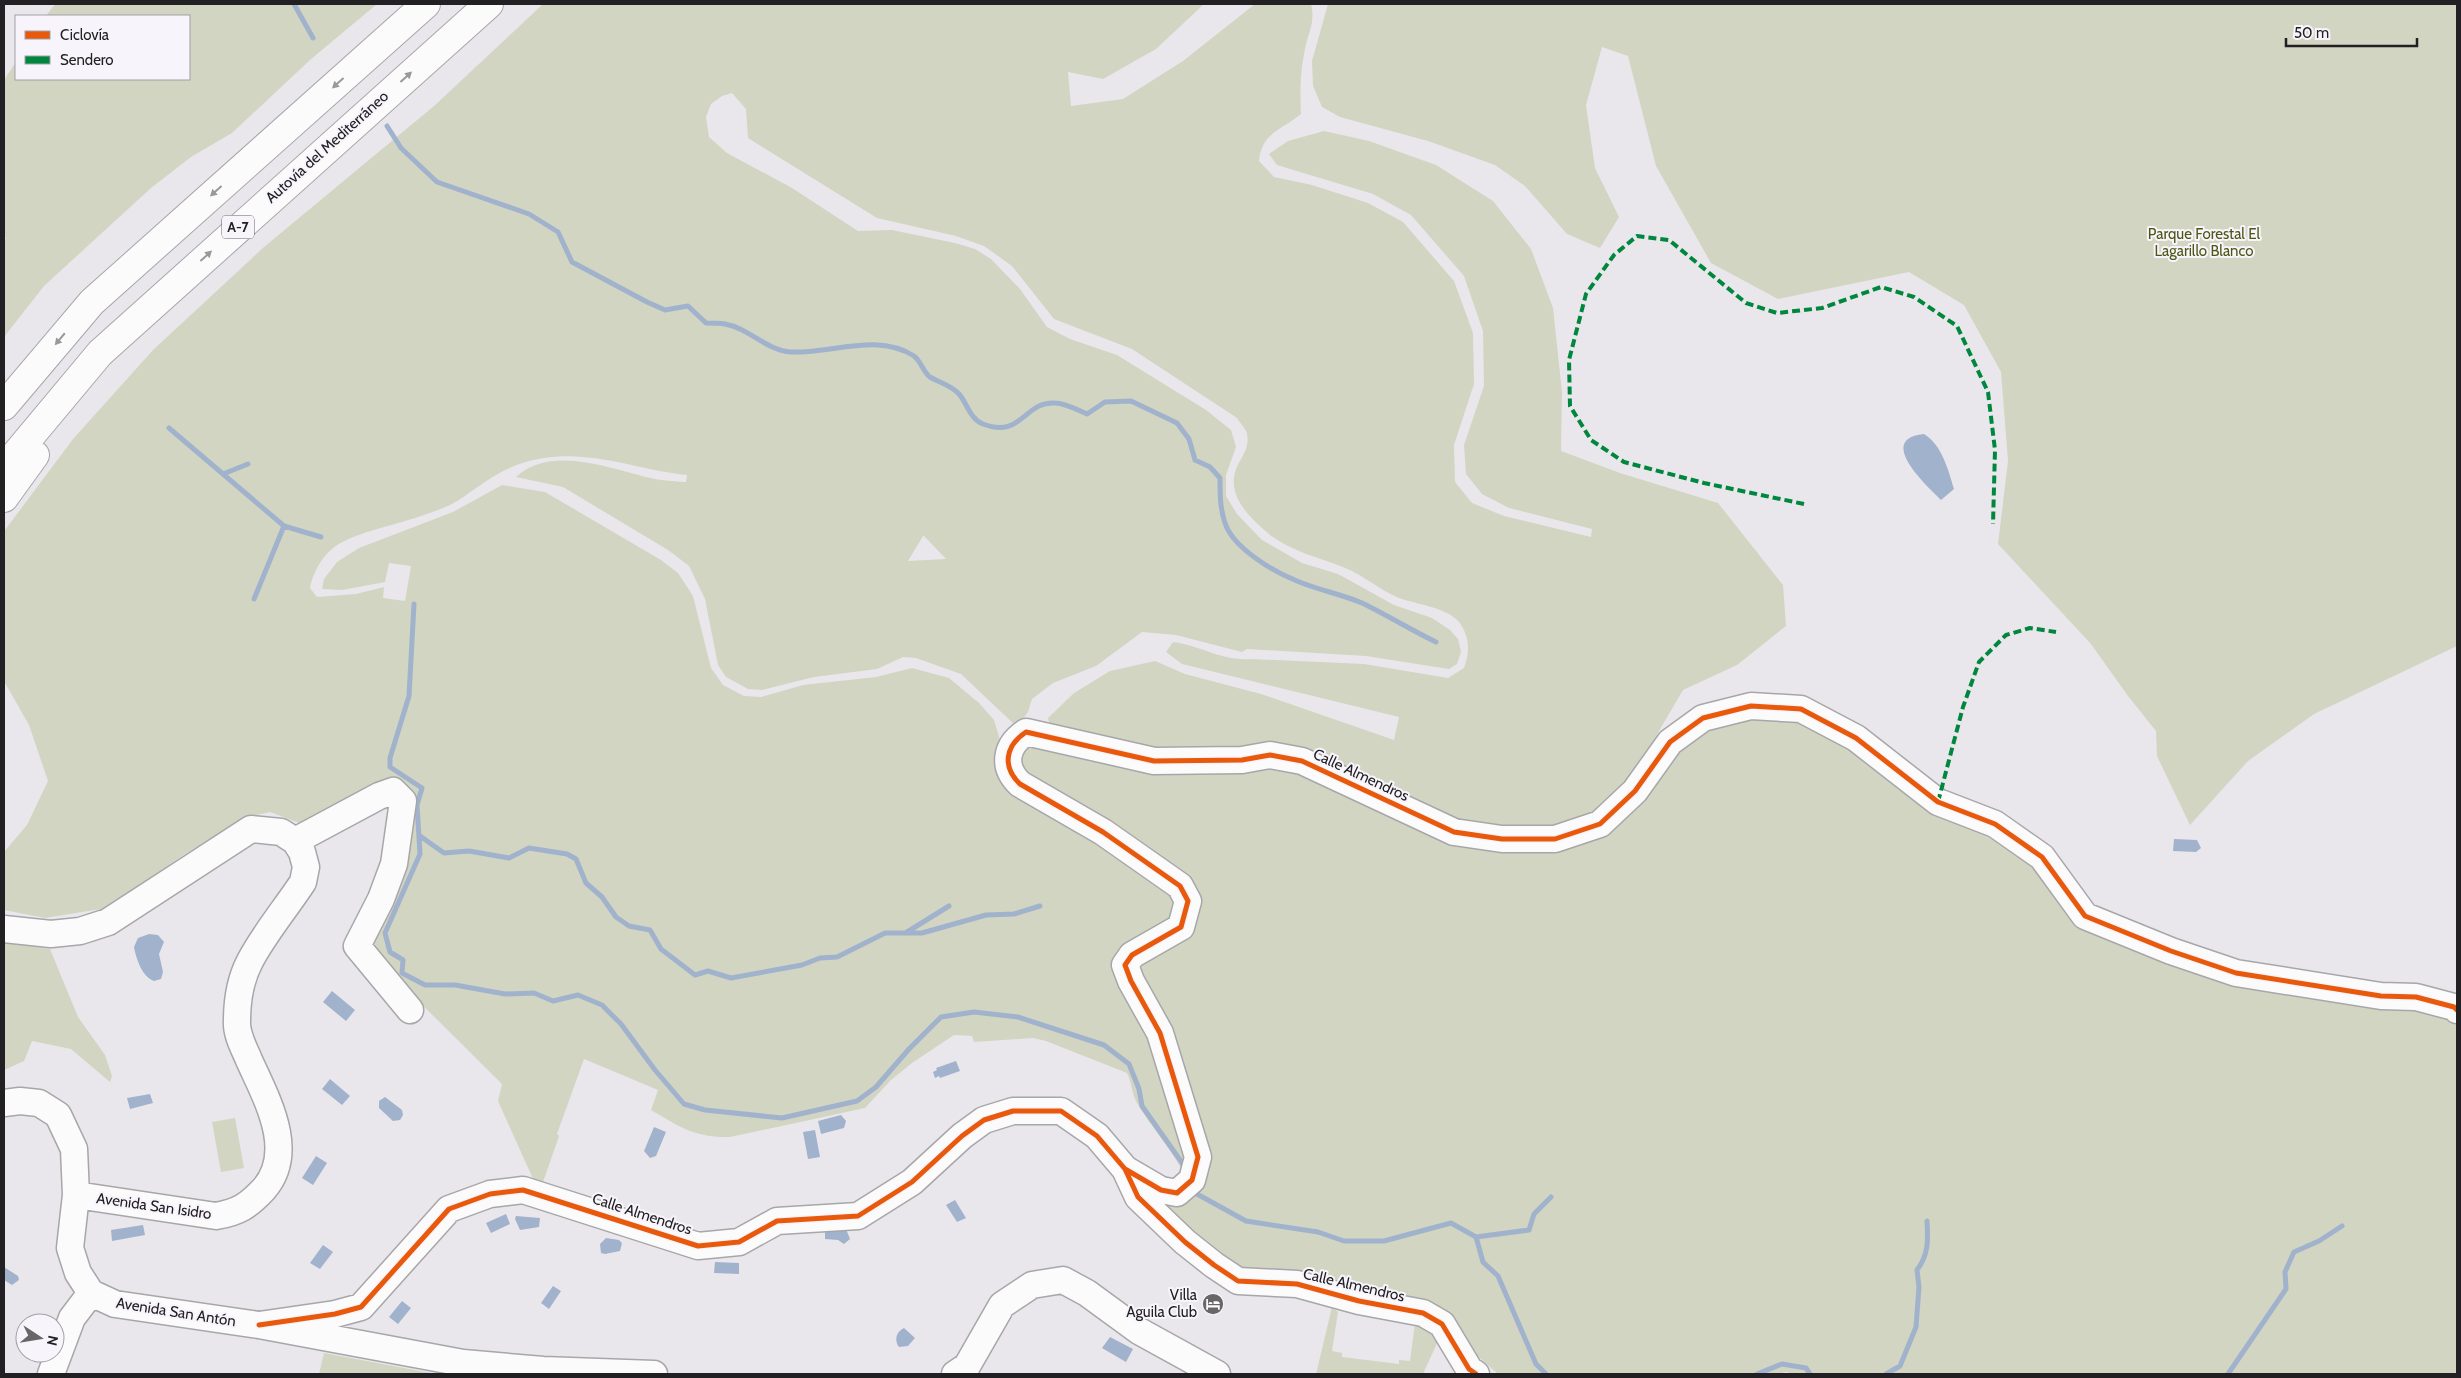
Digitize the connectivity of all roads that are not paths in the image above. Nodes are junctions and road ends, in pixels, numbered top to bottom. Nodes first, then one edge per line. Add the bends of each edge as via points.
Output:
1 (426, 4) edge
2 (489, 4) edge
3 (180, 279) junction
4 (4, 406) edge
5 (4, 468) edge
6 (4, 498) edge
7 (295, 841) junction
8 (4, 930) edge
9 (410, 1010) dead end
10 (2457, 1010) edge
11 (4, 1103) edge
12 (1125, 1169) junction
13 (76, 1195) junction
14 (91, 1293) junction
15 (259, 1325) junction
16 (962, 1371) edge
17 (51, 1374) edge
18 (654, 1374) edge
19 (1217, 1374) edge
20 (1476, 1374) edge

1 -> 4 highway, A-7 via 92,302
3 -> 2 highway, Autovía del Mediterráneo / A-7
3 - 5 highway, Autovía del Mediterráneo / A-7 via 100,353
3 - 6 highway via 26,465
7 - 8 street via 281,832 251,829 108,922 80,931 51,934
7 - 9 street via 379,796 393,791 403,801 394,864 381,899 357,946
7 - 13 street, Avenida San Isidro via 306,867 303,882 249,962 238,1002 237,1023 242,1043 271,1112 279,1140 277,1163 268,1184 235,1213 216,1216
10 - 12 street, Calle Almendros via 2416,997 2381,996 2236,973 2085,916 2042,857 1995,824 1938,802 1856,738 1801,709 1751,706 1703,718 1670,742 1635,791 1600,824 1555,839 1502,839 1454,832 1302,761 1270,755 1242,760 1154,761 1026,732 1016,739 1007,760 1011,776 1103,832 1180,886 1188,901 1181,927 1132,955 1125,965 1160,1033 1198,1157 1192,1180 1177,1193 1161,1190
11 - 13 street via 39,1103 58,1115 74,1149
12 - 15 street, Calle Almendros via 1098,1136 1061,1111 1013,1111 984,1120 912,1182 858,1216 777,1221 739,1242 698,1246 523,1190 490,1194 448,1209 361,1307
12 - 20 street, Calle Almendros via 1138,1197 1214,1266 1238,1281 1297,1284 1359,1301 1423,1313 1442,1324 1469,1369
13 - 14 street via 70,1248 78,1274
14 - 15 street, Avenida San Antón via 115,1304
14 - 17 street via 72,1318
15 - 18 street, Avenida San Antón via 463,1363
16 - 19 street via 1002,1305 1032,1285 1063,1280 1087,1293 1139,1331

